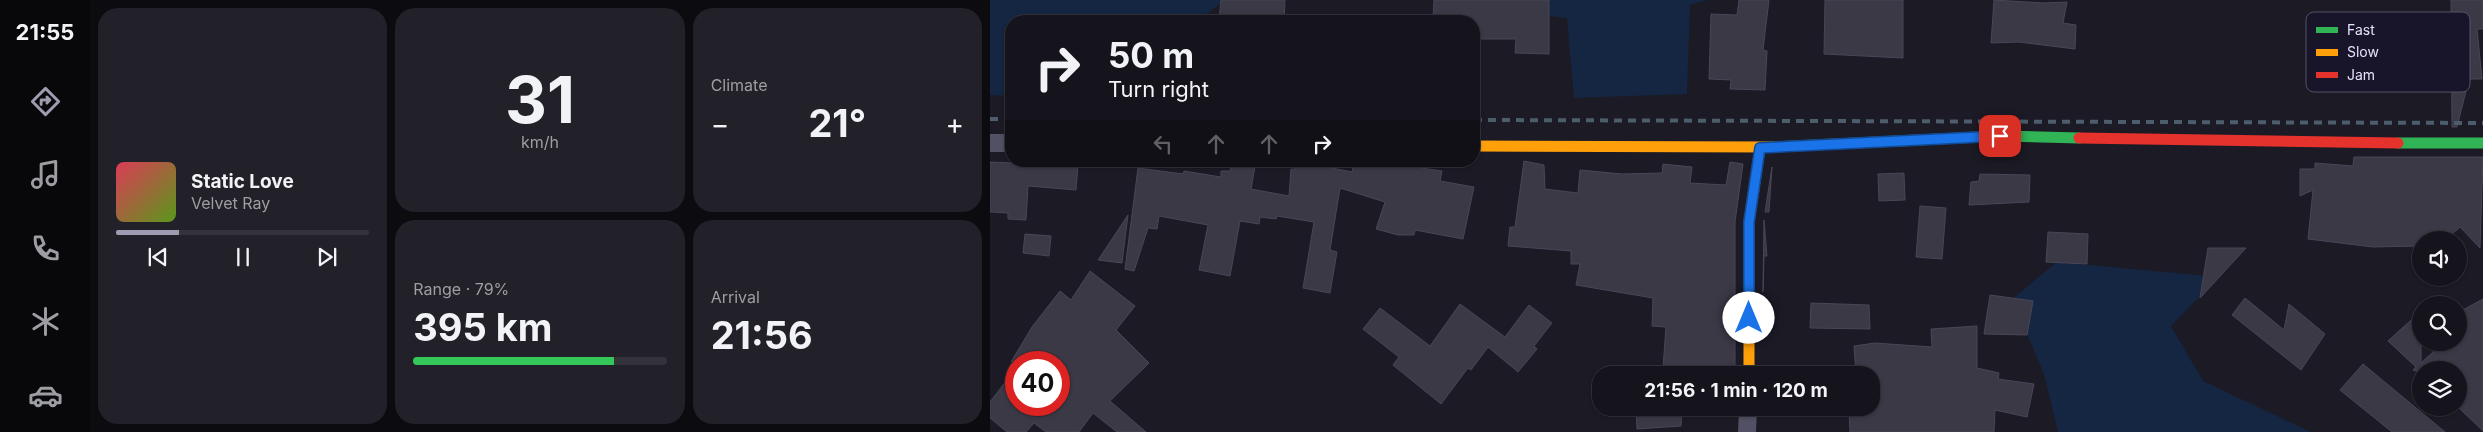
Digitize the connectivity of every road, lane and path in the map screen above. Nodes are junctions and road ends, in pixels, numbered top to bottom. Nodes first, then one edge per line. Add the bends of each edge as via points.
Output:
1 (1005, 142) edge
2 (990, 143) edge
3 (2483, 143) edge
4 (1480, 146) edge
5 (1760, 148) junction
6 (1749, 366) edge
7 (1748, 416) edge
8 (1747, 432) edge

1 - 2 street
3 - 5 street via 2290,143 2000,136
4 - 5 street
5 - 6 street via 1749,222
7 - 8 street

